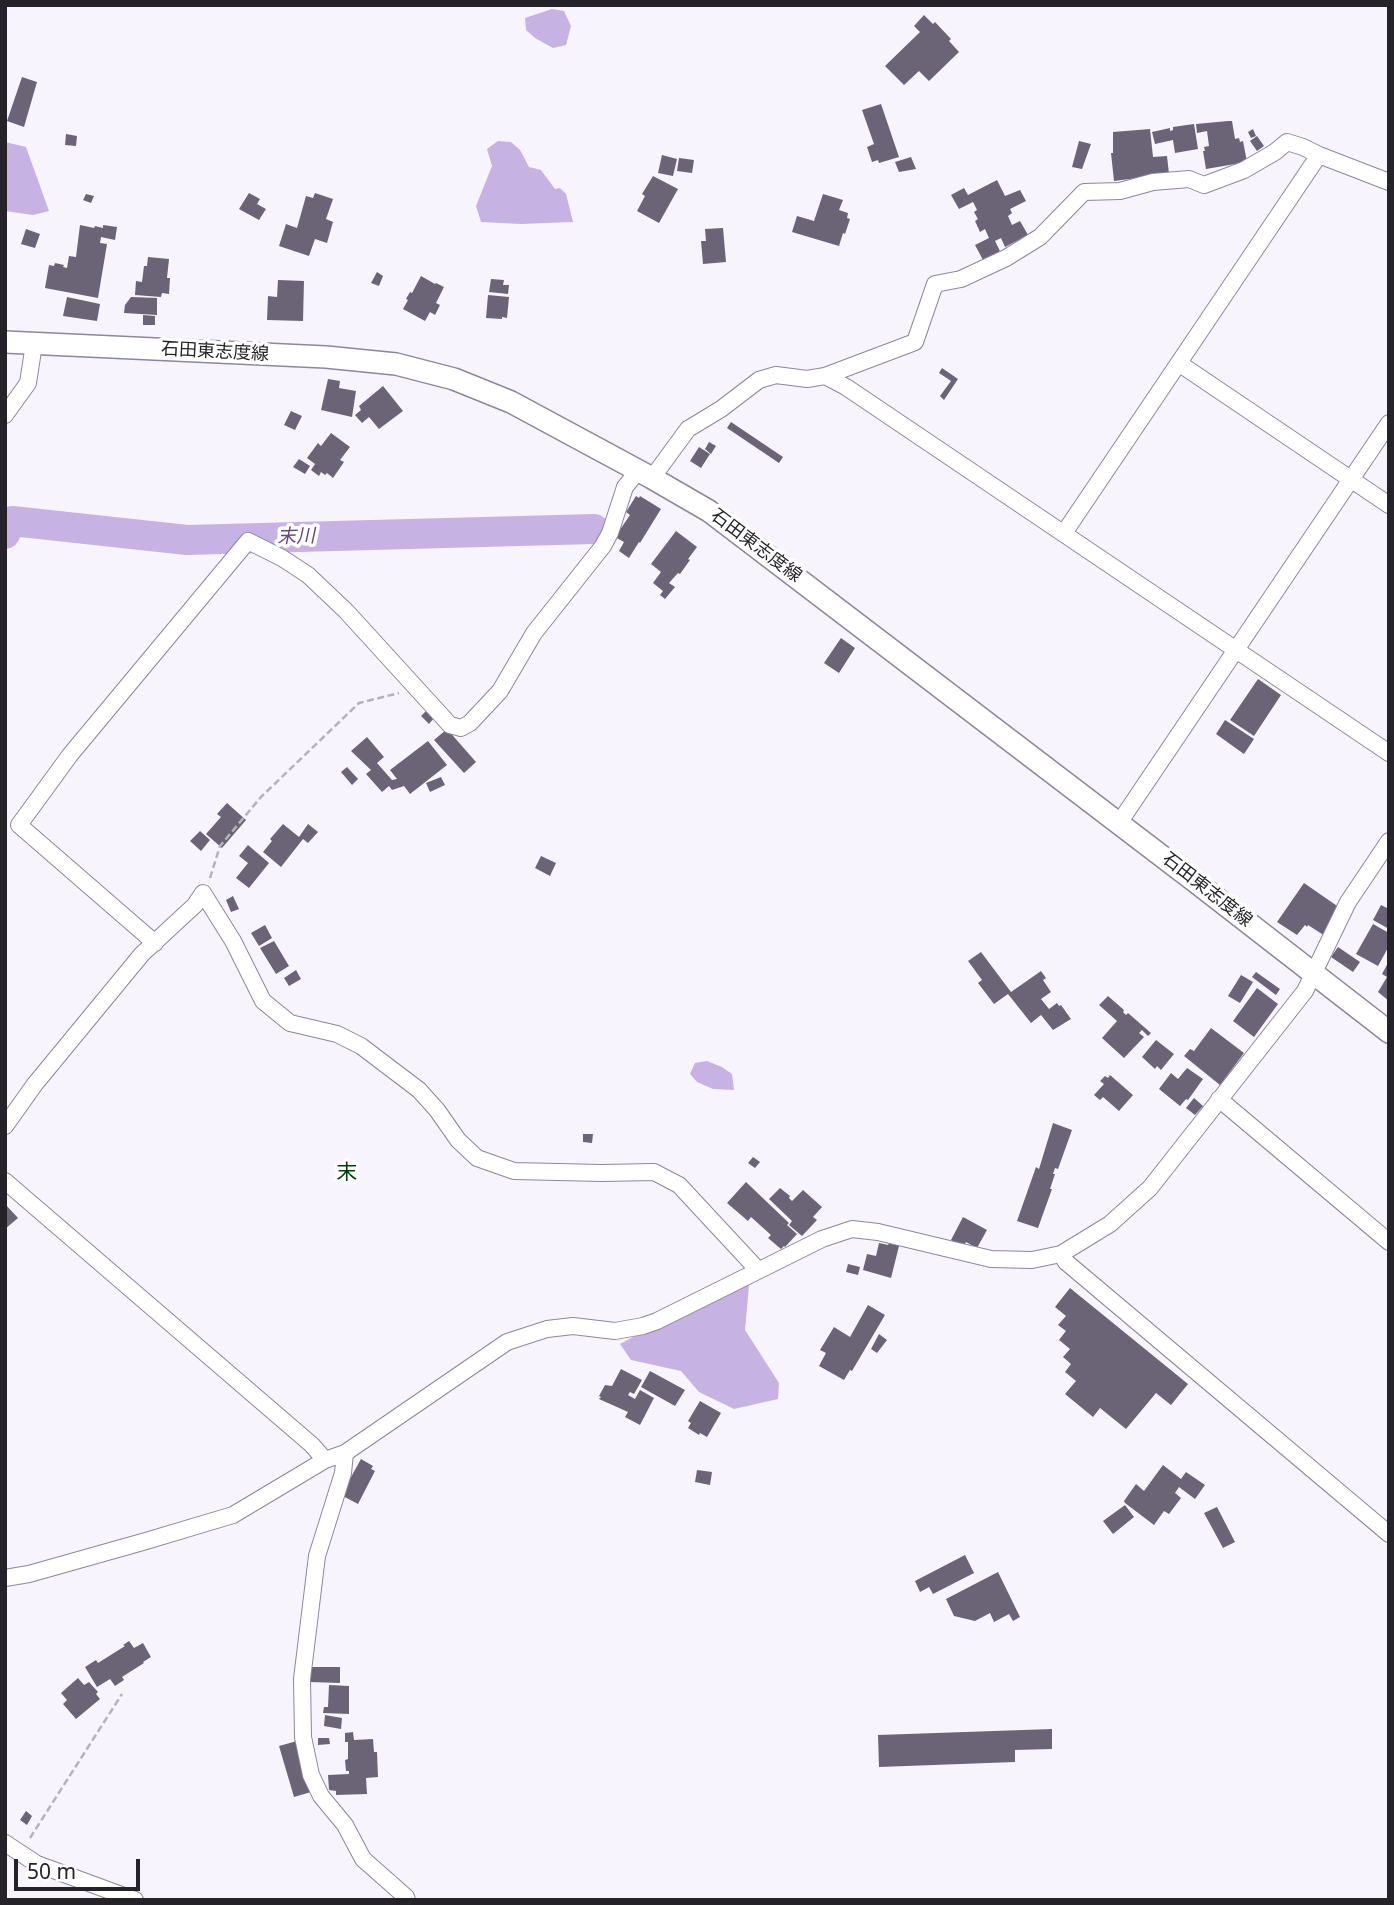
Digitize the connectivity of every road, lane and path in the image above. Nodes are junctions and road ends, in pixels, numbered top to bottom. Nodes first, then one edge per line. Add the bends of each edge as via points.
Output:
1 (1319, 155) junction
2 (1389, 182) edge
3 (5, 342) edge
4 (34, 344) junction
5 (1180, 364) junction
6 (825, 376) junction
7 (5, 415) edge
8 (1389, 423) edge
9 (645, 474) junction
10 (1351, 479) junction
11 (1389, 505) edge
12 (1064, 533) junction
13 (1236, 651) junction
14 (415, 689) junction
15 (1389, 753) edge
16 (1119, 823) junction
17 (1389, 841) edge
18 (203, 893) junction
19 (155, 943) junction
20 (1314, 973) junction
21 (1389, 1032) edge
22 (1219, 1099) junction
23 (5, 1126) edge
24 (5, 1181) edge
25 (1389, 1242) edge
26 (1061, 1254) junction
27 (758, 1270) junction
28 (345, 1453) junction
29 (325, 1460) junction
30 (1389, 1534) edge
31 (5, 1569) edge
32 (29, 1574) junction
33 (5, 1578) edge
34 (122, 1694) dead end
35 (5, 1843) edge
36 (20, 1853) junction
37 (135, 1900) edge
38 (407, 1900) edge

1 - 2 street
1 - 5 street
1 - 6 street via 1287,142 1244,170 1204,185 1189,179 1084,192 1040,237 1006,258 961,279 935,284 915,342
3 - 4 main road, 石田東志度線
4 - 7 street via 28,383
4 - 9 main road, 石田東志度線 via 396,364 454,379 511,402
5 - 10 street
5 - 12 street
6 - 9 street via 776,375 759,380 688,429
6 - 12 street
8 - 10 street
9 - 14 street via 625,488 604,546 534,633 500,691 470,723 461,728 450,725
9 - 16 main road, 石田東志度線 via 709,511
10 - 11 street
10 - 13 street
12 - 13 street
13 - 15 street
13 - 16 street
14 - 18 path via 359,704 261,797 220,846
14 - 19 street via 346,611 308,576 248,541 70,755 19,825
16 - 20 main road, 石田東志度線
17 - 20 street via 1348,902
18 - 19 street
18 - 27 street via 263,1001 290,1024 337,1034 361,1046 419,1090 477,1158 514,1171 654,1172 679,1185
19 - 23 street
20 - 21 main road, 石田東志度線
20 - 22 street
22 - 25 street
22 - 26 street via 1150,1188 1110,1224
24 - 29 street
26 - 27 street via 1032,1260 991,1259 852,1229
26 - 30 street
27 - 28 street via 643,1326 615,1331 573,1326 547,1329 507,1342
28 - 29 street
28 - 38 street via 317,1556 302,1679 303,1737 321,1796 345,1825 363,1858
29 - 32 street via 233,1515
31 - 32 street
32 - 33 street
34 - 36 path
35 - 36 street
36 - 37 street via 37,1864

